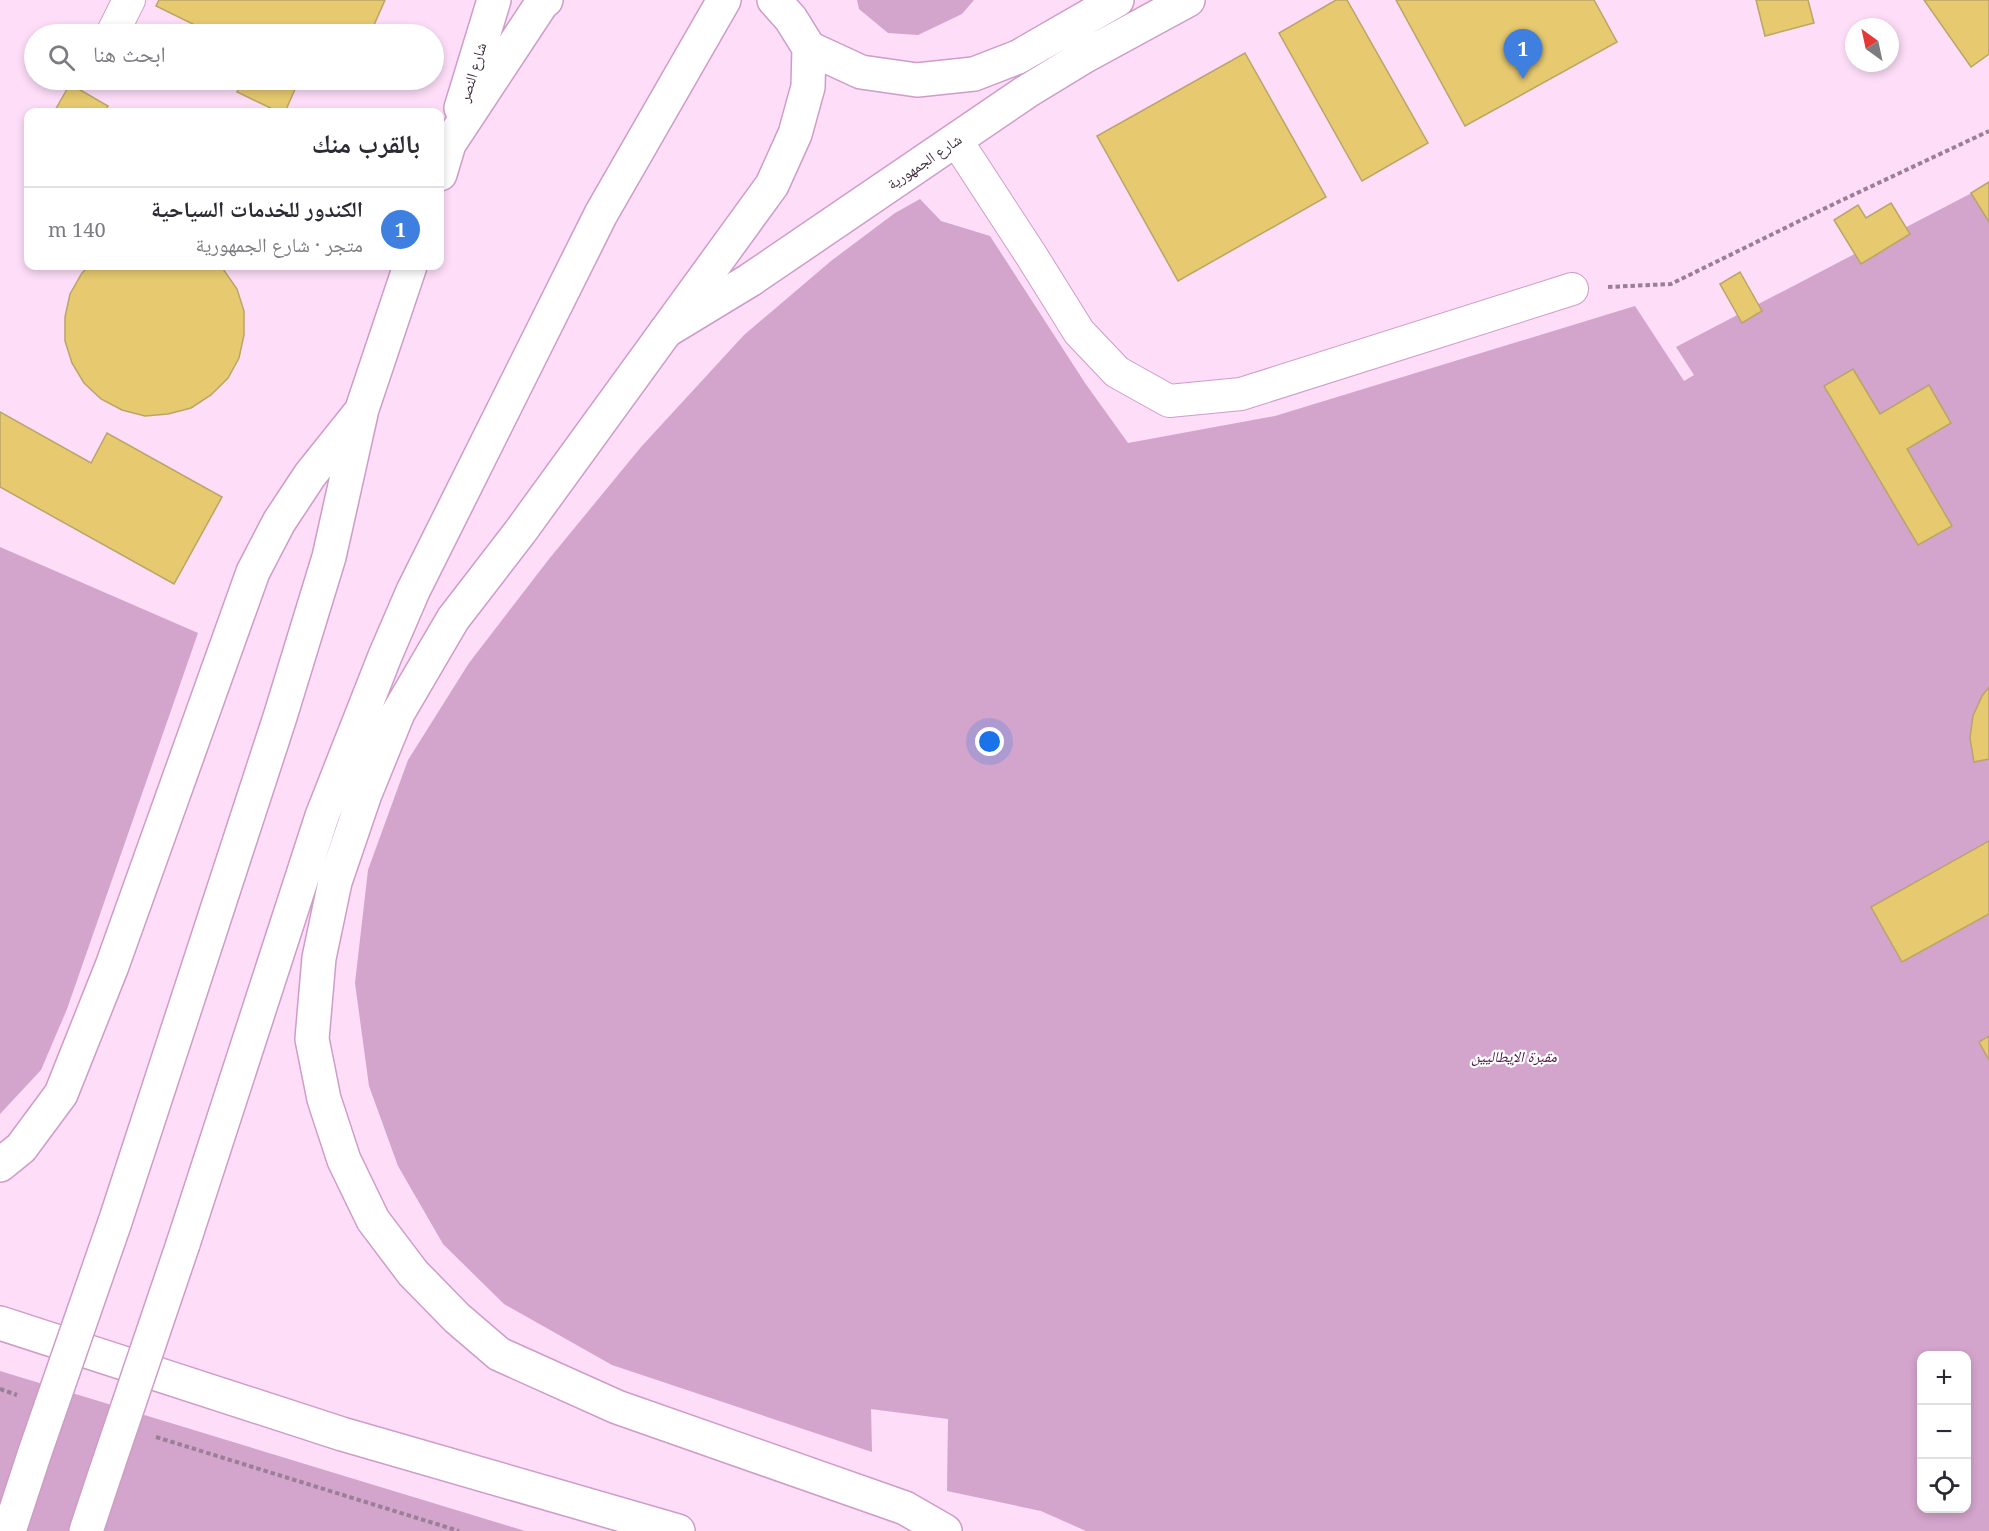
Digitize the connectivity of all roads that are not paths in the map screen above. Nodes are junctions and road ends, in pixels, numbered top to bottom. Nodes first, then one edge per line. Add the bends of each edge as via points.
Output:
1 (129, 0) edge
2 (494, 0) edge
3 (546, 0) edge
4 (724, 0) edge
5 (1118, 0) edge
6 (1188, 0) edge
7 (788, 6) edge
8 (117, 24) edge
9 (808, 48) junction
10 (956, 140) junction
11 (450, 144) junction
12 (444, 162) edge
13 (409, 270) edge
14 (1572, 289) road end
15 (666, 331) junction
16 (362, 409) junction
17 (520, 532) junction
18 (385, 656) junction
19 (288, 922) junction
20 (312, 1039) junction
21 (0, 1165) edge
22 (0, 1323) edge
23 (9, 1531) edge
24 (86, 1531) edge
25 (678, 1531) edge
26 (945, 1531) edge

1 - 8 street
2 - 11 main road, شارع النصر
3 - 11 main road
4 - 18 main road via 601,214 413,591
5 - 9 main road via 1018,57 974,75 917,80 861,72
6 - 10 main road, شارع الجمهورية via 1085,56
7 - 9 main road
9 - 15 main road via 808,87 795,134 772,185
10 - 14 street via 1078,332 1117,372 1169,401 1241,394
10 - 15 main road, شارع الجمهورية via 750,280
11 - 12 main road
13 - 16 main road
15 - 17 main road
16 - 21 main road via 310,475 253,572 112,966 61,1094 21,1148
16 - 23 main road, bridge via 328,557 280,717
17 - 18 main road
17 - 20 main road via 453,619 398,713 335,882 319,958
18 - 19 main road via 322,816
19 - 20 main road via 293,963
19 - 24 main road, bridge
20 - 26 main road via 324,1099 344,1160 373,1220 413,1273 499,1353 617,1407 905,1508
22 - 25 main road via 342,1434

